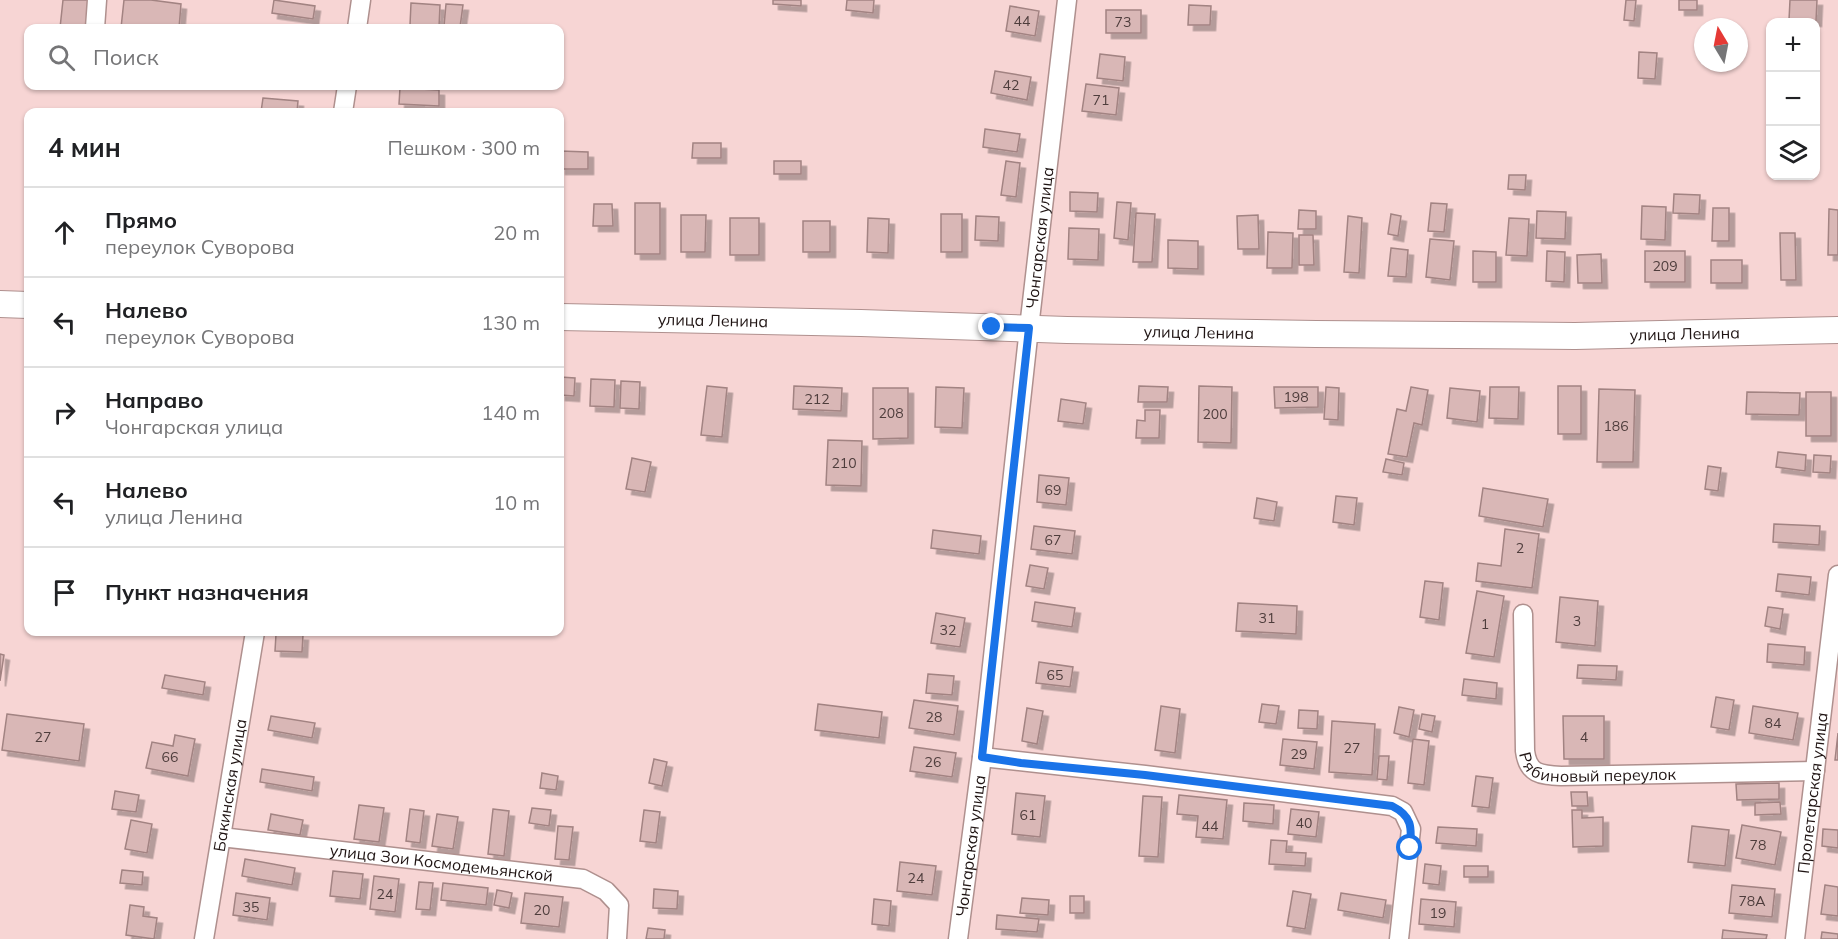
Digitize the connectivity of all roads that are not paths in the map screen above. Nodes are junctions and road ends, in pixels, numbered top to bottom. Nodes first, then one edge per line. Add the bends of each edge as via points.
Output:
1 (97, 0) edge
2 (361, 0) edge
3 (1067, 0) edge
4 (95, 24) edge
5 (358, 24) edge
6 (346, 90) edge
7 (344, 108) edge
8 (0, 304) edge
9 (24, 305) edge
10 (564, 317) edge
11 (1029, 328) junction
12 (1838, 330) edge
13 (1838, 575) edge
14 (1523, 614) dead end
15 (254, 636) edge
16 (982, 757) junction
17 (1815, 771) junction
18 (220, 837) junction
19 (204, 939) edge
20 (617, 939) edge
21 (958, 939) edge
22 (1399, 939) edge
23 (1795, 939) edge

1 - 4 street
2 - 5 street
3 - 11 street, Чонгарская улица
6 - 7 street
8 - 9 street
10 - 11 street, улица Ленина
11 - 12 street, улица Ленина via 1575,336
11 - 16 street, Чонгарская улица
13 - 17 street, Пролетарская улица
14 - 17 street, Рябиновый переулок via 1525,751 1527,762 1538,774
15 - 18 street, Бакинская улица
16 - 21 street, Чонгарская улица
16 - 22 street via 1392,806 1403,812 1411,828
17 - 23 street, Пролетарская улица
18 - 19 street, Бакинская улица
18 - 20 street, улица Зои Космодемьянской via 583,879 606,891 619,904

